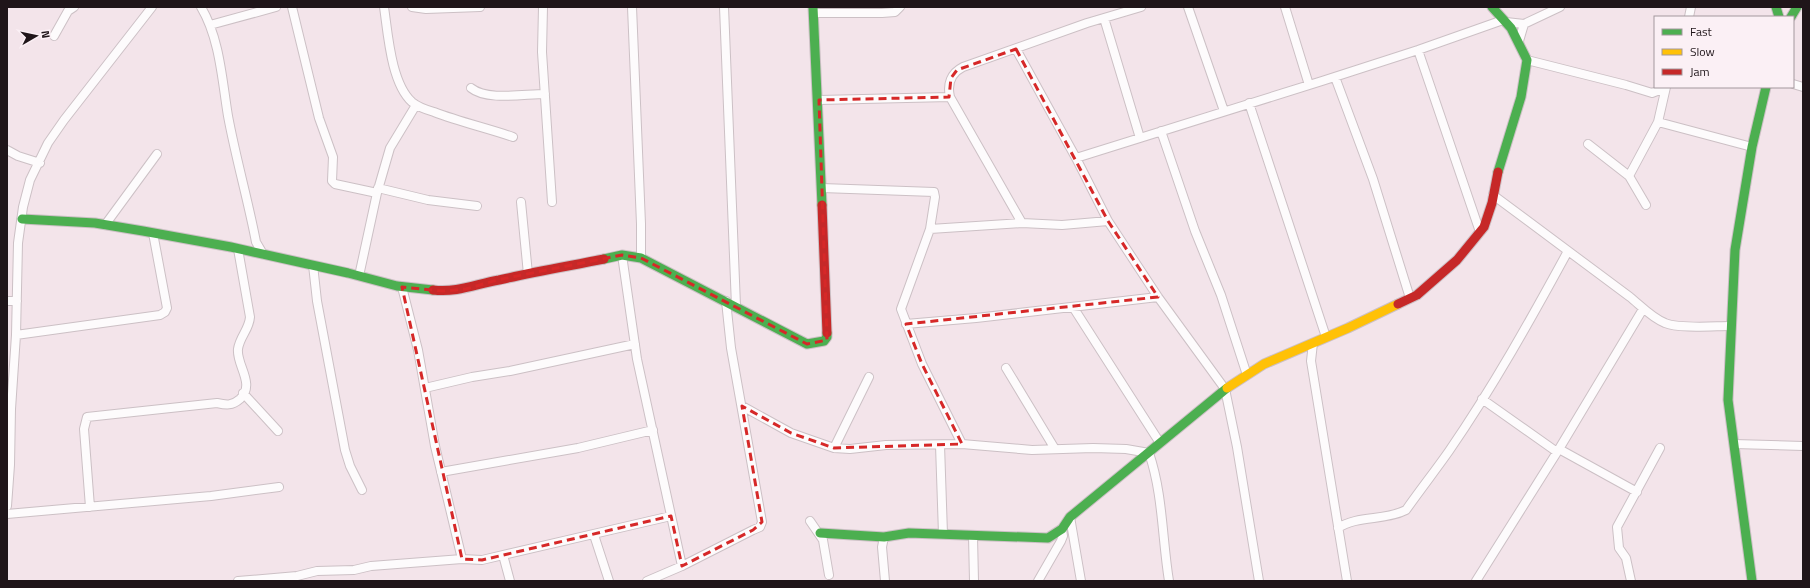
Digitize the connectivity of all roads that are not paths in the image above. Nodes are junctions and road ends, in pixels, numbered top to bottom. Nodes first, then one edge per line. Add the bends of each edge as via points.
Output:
1 (152, 7) edge
2 (201, 7) edge
3 (276, 7) edge
4 (292, 7) edge
5 (384, 7) edge
6 (412, 7) edge
7 (480, 7) edge
8 (632, 7) edge
9 (724, 7) edge
10 (900, 7) edge
11 (1141, 7) edge
12 (1188, 7) edge
13 (1285, 7) edge
14 (1492, 7) edge
15 (1560, 7) edge
16 (1797, 7) edge
17 (70, 8) edge
18 (541, 8) edge
19 (814, 10) edge
20 (1792, 16) edge
21 (1104, 18) junction
22 (1505, 21) junction
23 (1524, 24) junction
24 (210, 25) junction
25 (54, 36) dead end
26 (1519, 41) junction
27 (1016, 49) junction
28 (1418, 50) junction
29 (1527, 60) junction
30 (1335, 77) junction
31 (1309, 85) junction
32 (471, 88) dead end
33 (1665, 88) edge
34 (1766, 88) edge
35 (1652, 93) junction
36 (544, 94) junction
37 (950, 97) junction
38 (819, 100) junction
39 (1249, 103) junction
40 (416, 104) junction
41 (1660, 106) junction
42 (1224, 111) junction
43 (1658, 122) junction
44 (1161, 131) junction
45 (513, 137) dead end
46 (1140, 138) junction
47 (1588, 144) dead end
48 (1752, 147) junction
49 (7, 150) edge
50 (157, 154) dead end
51 (1076, 158) junction
52 (40, 163) junction
53 (1629, 176) junction
54 (822, 188) junction
55 (378, 190) junction
56 (1494, 196) junction
57 (521, 202) dead end
58 (552, 202) dead end
59 (1646, 205) dead end
60 (477, 206) dead end
61 (22, 219) junction
62 (1108, 221) junction
63 (1022, 223) junction
64 (105, 225) junction
65 (930, 229) junction
66 (153, 232) junction
67 (1480, 232) junction
68 (256, 242) junction
69 (243, 250) junction
70 (1568, 251) junction
71 (263, 254) junction
72 (622, 255) junction
73 (641, 258) junction
74 (313, 265) junction
75 (528, 274) junction
76 (359, 276) junction
77 (402, 287) junction
78 (1158, 297) junction
79 (1410, 298) junction
80 (7, 301) edge
81 (17, 301) junction
82 (726, 301) junction
83 (736, 306) junction
84 (1073, 307) junction
85 (1643, 309) junction
86 (906, 324) junction
87 (1730, 326) junction
88 (16, 335) junction
89 (1326, 337) junction
90 (1313, 343) junction
91 (635, 344) junction
92 (1300, 348) junction
93 (1311, 361) junction
94 (1006, 368) dead end
95 (1247, 375) junction
96 (869, 377) dead end
97 (425, 388) junction
98 (1225, 389) junction
99 (244, 394) junction
100 (1482, 399) junction
101 (742, 406) junction
102 (653, 430) junction
103 (278, 431) dead end
104 (1160, 442) junction
105 (962, 444) junction
106 (1734, 444) junction
107 (940, 445) junction
108 (1803, 446) edge
109 (834, 448) junction
110 (1055, 448) junction
111 (1660, 448) dead end
112 (1558, 450) junction
113 (1148, 453) junction
114 (441, 472) junction
115 (279, 487) dead end
116 (362, 490) dead end
117 (1636, 492) junction
118 (8, 496) edge
119 (7, 506) edge
120 (90, 507) junction
121 (7, 514) edge
122 (671, 516) junction
123 (1336, 516) junction
124 (1070, 517) junction
125 (810, 521) dead end
126 (1346, 522) junction
127 (1338, 528) junction
128 (1062, 529) junction
129 (820, 533) junction
130 (943, 534) junction
131 (594, 535) junction
132 (973, 536) junction
133 (884, 537) junction
134 (503, 555) junction
135 (462, 559) junction
136 (682, 566) junction
137 (829, 575) dead end
138 (238, 581) edge
139 (510, 581) edge
140 (609, 581) edge
141 (647, 581) edge
142 (886, 581) edge
143 (974, 581) edge
144 (1038, 581) edge
145 (1081, 581) edge
146 (1169, 581) edge
147 (1259, 581) edge
148 (1347, 581) edge
149 (1476, 581) edge
150 (1631, 581) edge
151 (1752, 581) edge

1 - 52 street via 64,120 48,143
2 - 24 street
3 - 24 street
4 - 55 street via 317,110 333,157 332,181 335,184
5 - 40 street via 399,81
6 - 7 street
8 - 73 street
9 - 83 street
10 - 19 street via 895,12 882,13
11 - 21 street
12 - 42 street
13 - 31 street
14 - 22 street
15 - 23 street
16 - 20 street
17 - 25 street
18 - 36 street
19 - 38 street
21 - 27 street
21 - 46 street
22 - 23 street
22 - 26 street
22 - 28 street
23 - 26 street
24 - 68 street
26 - 29 street
27 - 37 street via 957,70 951,78
27 - 51 street
28 - 30 street
28 - 67 street
29 - 35 street
29 - 56 street via 1521,97 1497,175
30 - 31 street
30 - 79 street via 1373,179
31 - 39 street
32 - 36 street via 478,93 495,95
33 - 35 street
33 - 41 street
34 - 48 street
35 - 41 street
36 - 58 street
37 - 38 street
37 - 63 street
38 - 54 street
39 - 42 street
39 - 89 street
40 - 45 street via 454,120
40 - 55 street via 390,148
41 - 43 street
42 - 44 street
43 - 48 street
43 - 53 street
44 - 46 street
44 - 95 street via 1195,231 1221,295
46 - 51 street
47 - 53 street
48 - 87 street via 1735,250
49 - 52 street
50 - 64 street
51 - 62 street
52 - 61 street via 30,180
53 - 59 street
54 - 65 street via 934,192
54 - 83 street via 827,337 824,341 808,344
55 - 60 street
55 - 76 street
56 - 67 street
56 - 70 street
57 - 75 street
61 - 64 street
61 - 81 street via 18,243
62 - 63 street via 1062,225
62 - 78 street
63 - 65 street
64 - 66 street
65 - 86 street via 902,309
66 - 69 street
66 - 88 street via 167,308 165,312 94,326
67 - 79 street via 1457,260
68 - 69 street
68 - 71 street
69 - 71 street
69 - 99 street via 250,317 249,326 242,336 238,350 245,372
70 - 85 street
70 - 100 street via 1533,316
71 - 74 street
72 - 73 street
72 - 75 street
72 - 91 street
73 - 82 street
74 - 76 street
74 - 116 street via 316,301 345,450
75 - 77 street via 466,289 443,291
76 - 77 street
77 - 97 street
78 - 84 street
78 - 98 street
79 - 89 street
80 - 81 street
81 - 88 street
82 - 83 street
82 - 101 street via 731,348
84 - 86 street
84 - 104 street
85 - 87 street via 1665,324 1675,326
85 - 112 street
86 - 105 street via 922,364
87 - 106 street via 1728,400
88 - 118 street
89 - 90 street
90 - 92 street
90 - 93 street
91 - 97 street
91 - 102 street
92 - 93 street
92 - 95 street via 1264,364
93 - 123 street
94 - 110 street
95 - 98 street
96 - 109 street
97 - 114 street
98 - 104 street
98 - 147 street
99 - 103 street
99 - 120 street via 235,403 227,405 217,403 87,417 84,429
100 - 112 street
100 - 126 street via 1450,450 1406,510 1398,514
101 - 109 street via 792,433
101 - 136 street via 762,522 760,527
102 - 114 street via 578,448
102 - 122 street
104 - 113 street
105 - 107 street
105 - 110 street via 1032,450
106 - 108 street
106 - 151 street
107 - 109 street via 886,445 850,450
107 - 130 street
110 - 113 street via 1126,449
111 - 117 street
112 - 117 street
112 - 149 street
113 - 124 street
113 - 146 street via 1154,468 1161,509
114 - 135 street
115 - 120 street
117 - 150 street via 1617,527 1619,548 1626,558
118 - 119 street
120 - 121 street
122 - 131 street
122 - 136 street
123 - 126 street
123 - 127 street
124 - 128 street
124 - 145 street
125 - 129 street
126 - 127 street
127 - 148 street
128 - 132 street via 1048,538
128 - 144 street via 1061,541
129 - 133 street
129 - 137 street
130 - 132 street
130 - 133 street via 909,533
131 - 134 street
131 - 140 street
132 - 143 street
133 - 142 street via 882,552
134 - 135 street via 482,560
134 - 139 street
135 - 138 street via 371,566 354,570 316,571 297,576
136 - 141 street

